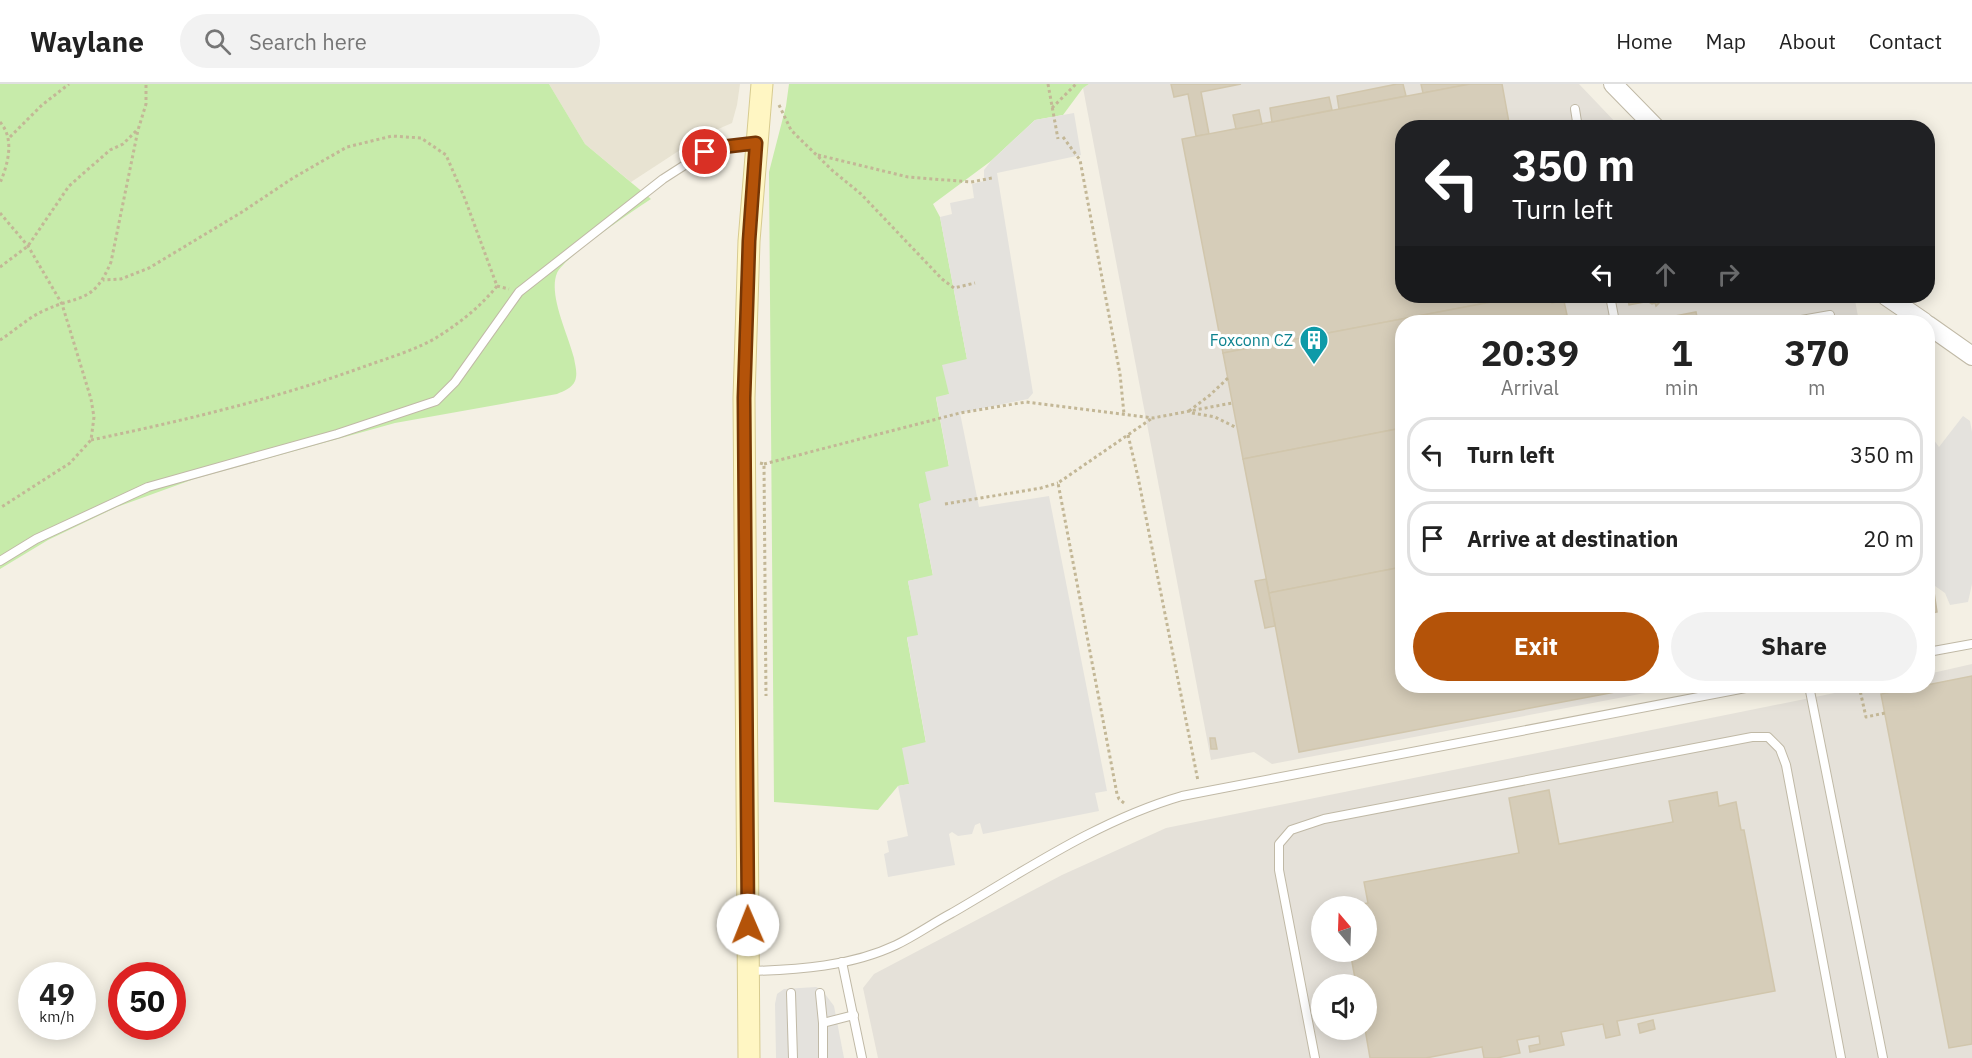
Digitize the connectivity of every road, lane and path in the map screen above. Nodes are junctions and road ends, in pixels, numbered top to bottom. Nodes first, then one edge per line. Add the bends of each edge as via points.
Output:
1 (69, 84) edge
2 (146, 84) edge
3 (762, 84) edge
4 (1048, 84) edge
5 (1076, 84) edge
6 (1613, 84) edge
7 (778, 103) dead end
8 (1052, 108) junction
9 (1575, 109) dead end
10 (1577, 120) edge
11 (1648, 120) edge
12 (0, 122) edge
13 (138, 130) junction
14 (10, 137) junction
15 (1063, 137) dead end
16 (1058, 139) dead end
17 (756, 143) junction
18 (814, 153) junction
19 (992, 178) dead end
20 (0, 183) edge
21 (0, 213) edge
22 (28, 246) junction
23 (0, 267) edge
24 (103, 280) junction
25 (975, 284) dead end
26 (1896, 303) edge
27 (62, 304) junction
28 (1913, 315) edge
29 (1935, 330) edge
30 (0, 340) edge
31 (1972, 356) edge
32 (1228, 378) dead end
33 (1232, 403) dead end
34 (1187, 412) junction
35 (1124, 414) junction
36 (1153, 418) junction
37 (1237, 428) dead end
38 (1128, 435) junction
39 (91, 440) junction
40 (764, 464) dead end
41 (1058, 483) junction
42 (945, 504) dead end
43 (0, 508) edge
44 (0, 561) edge
45 (1972, 644) edge
46 (1935, 651) edge
47 (1719, 693) edge
48 (1810, 693) edge
49 (1861, 693) edge
50 (1885, 713) dead end
51 (1198, 780) dead end
52 (1124, 802) dead end
53 (842, 962) junction
54 (749, 971) junction
55 (791, 993) dead end
56 (820, 993) dead end
57 (854, 1015) junction
58 (823, 1023) junction
59 (749, 1058) edge
60 (793, 1058) edge
61 (823, 1058) edge
62 (862, 1058) edge
63 (1316, 1058) edge
64 (1841, 1058) edge
65 (1883, 1058) edge

1 - 14 path
2 - 13 path via 146,104
3 - 17 main road
4 - 8 path
5 - 8 path
6 - 11 street
7 - 18 path via 791,130
8 - 16 path
9 - 10 lane
12 - 14 path
13 - 22 path via 69,186
13 - 24 path via 111,262
14 - 20 path
15 - 35 path via 1080,160
17 - 44 lane via 705,152 663,179 519,292 455,382 436,401 337,434 148,487 36,539
17 - 54 main road via 744,398
18 - 19 path via 908,177 971,183
18 - 25 path via 861,194 942,279 954,288
21 - 22 path
22 - 23 path
22 - 27 path
24 - 27 path via 86,296
24 - 39 path via 121,279 149,268 347,147 392,136 421,138 446,155 497,286 482,304 437,337 386,358 329,379 185,420
26 - 28 street
27 - 30 path via 41,311
27 - 39 path via 91,399
29 - 31 street
32 - 34 path
33 - 34 path
34 - 36 path
34 - 37 path via 1215,417
35 - 36 path
35 - 40 path via 1026,402 960,413
36 - 38 path
38 - 41 path
38 - 51 path
39 - 43 path via 70,463
41 - 42 path
41 - 52 path via 1117,794
45 - 46 lane
47 - 53 lane via 1168,800 1085,836 896,945
48 - 65 lane
49 - 50 path via 1866,717
53 - 54 lane via 792,970
53 - 57 lane
54 - 59 main road
55 - 60 lane
56 - 58 lane
57 - 58 lane
57 - 62 lane
58 - 61 lane
63 - 64 lane via 1279,870 1280,844 1291,830 1346,815 1768,737 1780,749 1786,765

